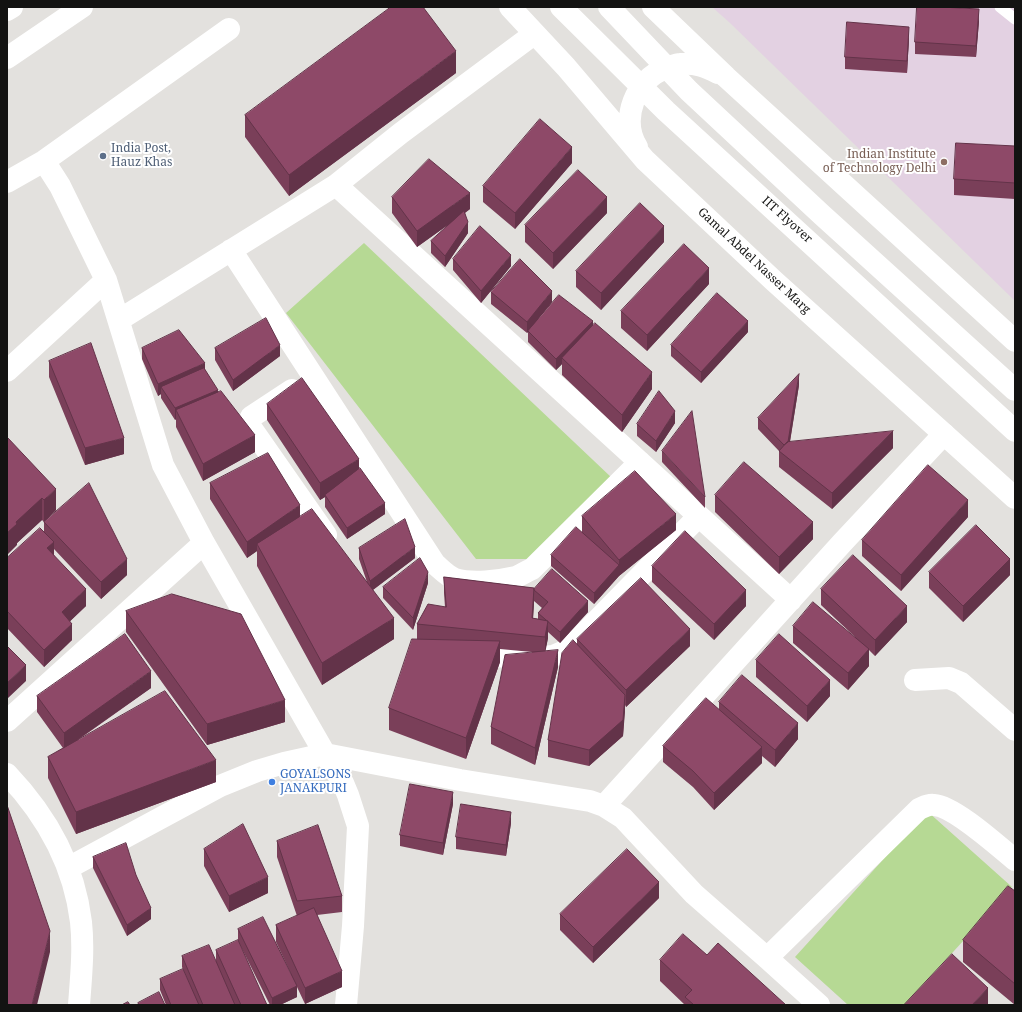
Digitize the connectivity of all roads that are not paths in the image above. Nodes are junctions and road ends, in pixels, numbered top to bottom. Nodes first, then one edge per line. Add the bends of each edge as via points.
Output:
1 (12, 7) edge
2 (82, 7) edge
3 (561, 7) edge
4 (609, 7) edge
5 (654, 7) edge
6 (1000, 7) edge
7 (510, 9) edge
8 (7, 10) edge
9 (1015, 19) edge
10 (229, 29) dead end
11 (534, 34) junction
12 (7, 58) edge
13 (726, 77) junction
14 (645, 160) junction
15 (44, 161) junction
16 (7, 182) edge
17 (336, 185) junction
18 (231, 250) junction
19 (106, 280) junction
20 (119, 320) junction
21 (1015, 341) edge
22 (7, 371) edge
23 (313, 377) junction
24 (1015, 390) edge
25 (1015, 431) edge
26 (944, 434) junction
27 (640, 462) junction
28 (1015, 498) edge
29 (699, 516) junction
30 (204, 543) junction
31 (336, 549) edge
32 (791, 600) junction
33 (493, 656) edge
34 (915, 680) dead end
35 (7, 721) edge
36 (1015, 730) edge
37 (325, 754) junction
38 (7, 774) edge
39 (604, 806) junction
40 (1015, 860) edge
41 (68, 868) junction
42 (767, 958) junction
43 (79, 1005) edge
44 (346, 1005) edge
45 (819, 1005) edge

1 - 8 main road
2 - 12 main road
3 - 25 main road, IIT Flyover via 666,111
4 - 24 main road via 689,91
5 - 13 main road
6 - 9 lane
7 - 11 main road, Gamal Abdel Nasser Marg
10 - 15 main road
11 - 14 main road, Gamal Abdel Nasser Marg via 566,67
11 - 17 main road
13 - 14 main road via 704,65 679,63 655,72 638,90 630,114 632,139
13 - 21 main road
14 - 26 main road, Gamal Abdel Nasser Marg via 774,281
15 - 16 main road
15 - 19 main road via 60,186
17 - 18 main road
17 - 27 main road
18 - 20 main road
18 - 23 main road
19 - 20 main road
19 - 22 main road
20 - 30 main road via 163,465
23 - 27 main road via 435,564 454,578 472,582 489,581 517,577 532,569
23 - 31 main road via 250,417 249,422
26 - 28 main road, Gamal Abdel Nasser Marg
26 - 32 main road
27 - 29 main road
29 - 32 main road
29 - 33 main road via 569,649 553,656 534,658
30 - 35 main road
30 - 37 main road
32 - 39 main road
34 - 36 main road via 949,678 960,683
37 - 39 main road via 460,780 590,801
37 - 41 main road via 284,762 220,786
37 - 44 main road via 343,783 358,826
38 - 41 main road via 26,794 51,831
39 - 42 main road via 623,818 694,894
40 - 42 main road via 978,829 950,810 935,805 926,806
41 - 43 main road via 81,923 82,968
42 - 45 main road

